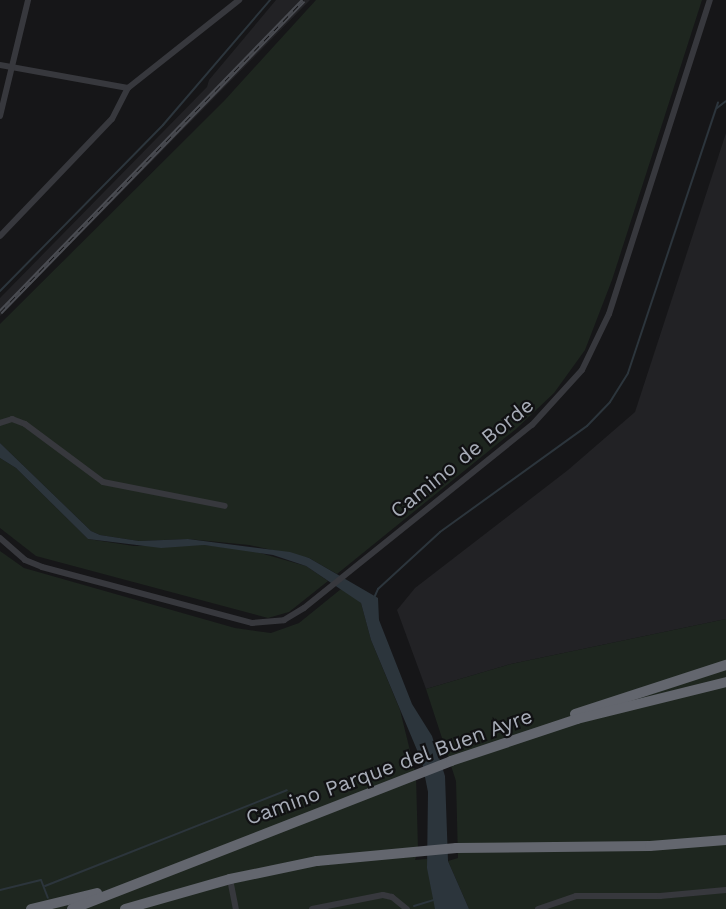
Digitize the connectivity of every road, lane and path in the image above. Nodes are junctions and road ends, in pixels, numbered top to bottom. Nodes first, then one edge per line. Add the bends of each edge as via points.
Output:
1 (28, 0) edge
2 (239, 0) edge
3 (710, 0) edge
4 (0, 65) edge
5 (13, 68) junction
6 (128, 88) junction
7 (0, 116) edge
8 (0, 236) edge
9 (0, 423) edge
10 (225, 506) dead end
11 (0, 538) edge
12 (726, 665) edge
13 (726, 682) edge
14 (554, 726) junction
15 (726, 840) edge
16 (230, 879) junction
17 (144, 880) junction
18 (726, 890) edge
19 (158, 898) junction
20 (31, 909) edge
21 (72, 909) edge
22 (125, 909) edge
23 (136, 909) edge
24 (236, 909) edge
25 (312, 909) edge
26 (407, 909) edge
27 (538, 909) edge

1 - 5 street
2 - 6 street
3 - 11 street, Camino de Borde via 609,314 582,370 532,425 326,590 284,620 252,623 42,567 25,560
4 - 5 street
5 - 6 street
5 - 7 street
6 - 8 street via 112,119
9 - 10 street via 12,419 25,424 103,482
12 - 14 highway via 600,704
13 - 14 highway, Camino Parque del Buen Ayre
14 - 17 highway, Camino Parque del Buen Ayre via 451,761
15 - 16 highway via 650,846 418,850 317,861
16 - 19 highway
16 - 24 street
17 - 20 highway
17 - 21 highway, Camino Parque del Buen Ayre
18 - 27 street via 660,896 576,896
19 - 22 highway
19 - 23 highway
25 - 26 street via 383,895

